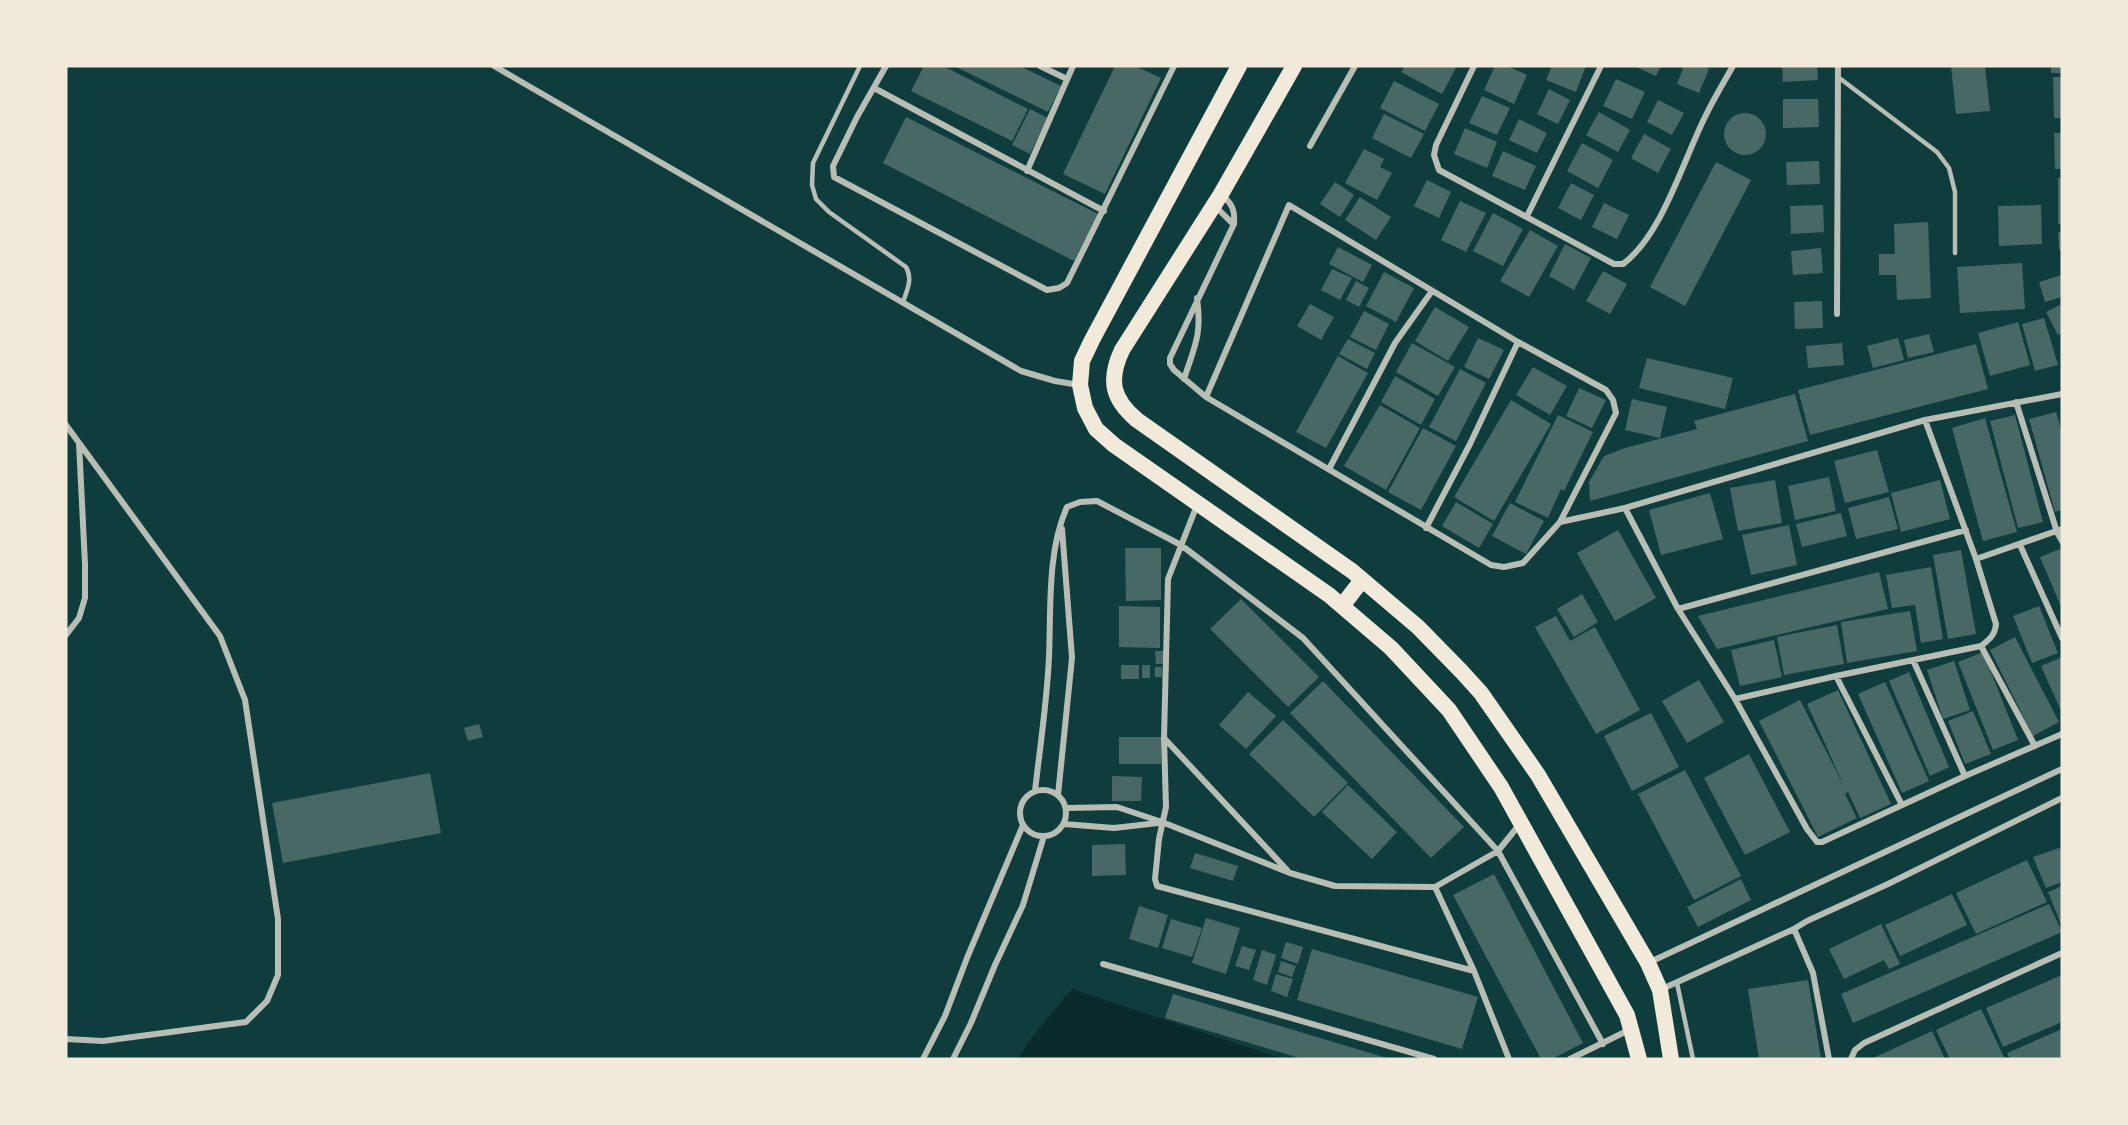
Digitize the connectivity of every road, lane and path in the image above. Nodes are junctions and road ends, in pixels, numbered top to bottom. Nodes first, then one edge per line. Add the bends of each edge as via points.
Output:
1 (494, 66) edge
2 (860, 66) edge
3 (886, 66) edge
4 (1040, 66) edge
5 (1073, 66) edge
6 (1174, 66) edge
7 (1239, 66) edge
8 (1294, 66) edge
9 (1355, 66) edge
10 (1474, 66) edge
11 (1601, 66) edge
12 (1733, 66) edge
13 (1838, 66) edge
14 (1838, 77) junction
15 (1067, 79) junction
16 (874, 88) junction
17 (1310, 146) dead end
18 (1027, 171) junction
19 (1218, 200) junction
20 (1104, 211) junction
21 (1527, 216) junction
22 (1234, 224) junction
23 (1955, 253) dead end
24 (1432, 291) junction
25 (1197, 298) junction
26 (903, 303) junction
27 (1837, 314) dead end
28 (1518, 342) junction
29 (1184, 379) junction
30 (1080, 385) junction
31 (2062, 394) edge
32 (1206, 397) junction
33 (2016, 402) junction
34 (1925, 420) junction
35 (66, 425) edge
36 (79, 443) junction
37 (1329, 469) junction
38 (1197, 503) junction
39 (1625, 508) junction
40 (1062, 520) junction
41 (1560, 522) junction
42 (1426, 528) junction
43 (1966, 530) junction
44 (2060, 530) edge
45 (2062, 542) edge
46 (1181, 545) junction
47 (2020, 545) junction
48 (1976, 559) junction
49 (1362, 580) junction
50 (1342, 606) junction
51 (1678, 609) junction
52 (66, 635) edge
53 (2062, 638) edge
54 (1981, 646) junction
55 (1913, 660) junction
56 (1836, 676) junction
57 (1735, 699) junction
58 (2062, 735) edge
59 (1164, 738) junction
60 (2035, 746) junction
61 (2062, 769) edge
62 (1965, 776) junction
63 (1035, 791) junction
64 (1058, 795) junction
65 (2062, 798) edge
66 (1902, 805) junction
67 (1066, 808) junction
68 (1162, 822) junction
69 (1521, 822) junction
70 (1064, 824) junction
71 (1023, 825) junction
72 (1044, 836) junction
73 (1498, 851) junction
74 (1290, 873) junction
75 (1435, 887) junction
76 (1794, 929) junction
77 (2062, 953) edge
78 (1648, 963) junction
79 (1103, 964) dead end
80 (1474, 971) junction
81 (1677, 983) junction
82 (1660, 990) junction
83 (1632, 1028) junction
84 (66, 1039) edge
85 (1603, 1044) junction
86 (923, 1059) edge
87 (953, 1059) edge
88 (1434, 1059) edge
89 (1509, 1059) edge
90 (1570, 1059) edge
91 (1639, 1059) edge
92 (1671, 1059) edge
93 (1694, 1059) edge
94 (1829, 1059) edge
95 (1851, 1059) edge

1 - 26 street
2 - 26 lane via 813,163 812,185 816,199 829,212 906,267 910,284
3 - 16 street
4 - 15 street
5 - 15 street
6 - 20 street
7 - 30 highway via 1086,354
8 - 19 highway
9 - 17 street
10 - 21 street via 1436,145 1437,165 1439,170
11 - 21 street
12 - 21 street via 1665,205 1640,249 1623,264 1614,264
13 - 14 street
14 - 23 lane via 1937,152 1949,168 1955,192
14 - 27 street
15 - 18 street
16 - 18 street
16 - 20 street via 833,166 834,177 1047,290 1067,283
18 - 20 street
19 - 22 street
19 - 22 street via 1232,204
19 - 49 highway via 1122,350 1113,381 1117,396 1125,410
22 - 25 street
24 - 28 street
24 - 32 street via 1289,205
24 - 37 street via 1395,343
25 - 29 street via 1199,336
25 - 29 street via 1170,358 1174,370
26 - 30 street via 1021,371
28 - 41 street via 1606,390 1613,400 1616,413
28 - 42 street
29 - 32 street
30 - 38 highway via 1085,408 1096,429
31 - 33 street
32 - 37 street
33 - 34 street
33 - 44 street
34 - 39 street
34 - 43 street
35 - 36 street
36 - 52 street via 85,598 79,618
36 - 84 street via 220,636 245,700 278,919 278,975 267,1001 246,1022 103,1041
37 - 42 street
38 - 46 street
38 - 50 highway
39 - 41 street
39 - 51 street
40 - 46 street via 1067,507 1080,501 1096,501
40 - 63 street via 1050,589 1049,658
40 - 64 street via 1072,658
41 - 42 street via 1523,563 1504,567 1491,565
43 - 48 street
43 - 51 street
44 - 45 street
44 - 47 street
46 - 59 street via 1168,579
46 - 73 street via 1303,638
47 - 48 street
47 - 53 street
48 - 54 street via 1996,624 1995,633
49 - 50 highway
49 - 78 highway via 1418,627 1481,693 1538,776
50 - 69 highway via 1391,648 1449,710
51 - 57 street
54 - 55 street
54 - 60 street
55 - 56 street
55 - 62 street
56 - 57 street
56 - 66 street
57 - 66 street via 1817,842
58 - 60 street
59 - 68 street via 1166,807
59 - 74 street
60 - 62 street
61 - 78 street
62 - 66 street
63 - 64 street
63 - 71 street via 1023,801
64 - 67 street
65 - 76 street
67 - 68 street via 1117,807
67 - 70 street
68 - 70 street via 1114,828
68 - 74 street
68 - 80 street via 1157,886
69 - 73 street
69 - 83 highway
70 - 72 street
71 - 72 street
71 - 86 street via 945,1017
72 - 87 street via 1023,905
73 - 75 street
73 - 85 street
74 - 75 street via 1335,886
75 - 80 street
76 - 81 street
76 - 94 street via 1813,973
77 - 95 street via 1864,1043
78 - 82 highway
79 - 88 street
80 - 89 street
81 - 82 street
81 - 93 lane
82 - 92 highway
83 - 85 street
83 - 91 highway
85 - 90 street

